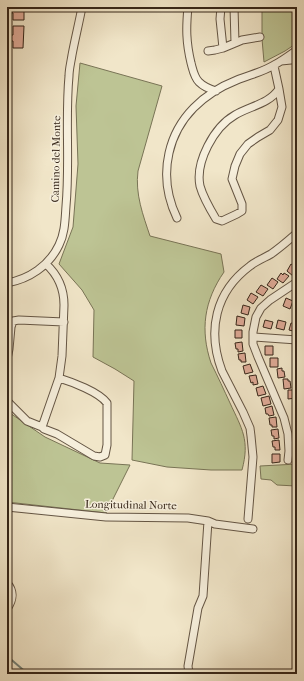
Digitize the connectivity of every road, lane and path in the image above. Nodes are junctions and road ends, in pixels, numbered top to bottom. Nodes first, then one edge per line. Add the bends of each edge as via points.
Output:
1 (82, 7) edge
2 (188, 7) edge
3 (221, 7) edge
4 (234, 7) edge
5 (260, 37) dead end
6 (234, 43) junction
7 (222, 48) junction
8 (297, 50) edge
9 (208, 51) dead end
10 (297, 59) edge
11 (281, 61) junction
12 (274, 66) junction
13 (279, 89) junction
14 (216, 91) junction
15 (177, 218) dead end
16 (297, 233) edge
17 (46, 264) junction
18 (297, 282) edge
19 (7, 283) edge
20 (64, 322) junction
21 (254, 337) junction
22 (297, 340) edge
23 (7, 359) edge
24 (59, 378) junction
25 (7, 401) edge
26 (42, 427) junction
27 (288, 460) dead end
28 (7, 508) edge
29 (248, 519) dead end
30 (208, 521) junction
31 (253, 529) dead end
32 (7, 583) edge
33 (7, 609) edge
34 (189, 674) edge

1 - 17 street, Camino del Monte via 69,74 64,229 56,251
2 - 14 street via 187,40 194,74 203,86
3 - 7 street
4 - 6 street
5 - 6 street
6 - 7 street
7 - 9 street
8 - 11 street
10 - 11 street
11 - 12 street
12 - 13 street
12 - 14 street
13 - 13 street via 282,107 278,120 270,130 248,144 234,166 232,179 242,204 242,211 222,221 216,219 200,184 201,166 206,149 229,119 268,100
14 - 15 street via 200,102 187,116 170,148 167,184 170,202
16 - 29 street via 238,276 223,298 216,318 215,340 219,362 250,428 253,457
17 - 19 street, Camino del Monte via 27,277
17 - 20 street via 58,278 63,291
18 - 21 street via 261,308 254,322
20 - 23 street via 13,321
20 - 24 street
21 - 22 street
21 - 27 street via 253,344 284,418 288,434
24 - 26 street
24 - 26 street via 76,384 106,401 106,453 100,457 94,456
25 - 26 street via 28,421
28 - 30 street, Longitudinal Norte via 106,518 188,518
30 - 31 street, Longitudinal Norte
30 - 34 street via 203,596 198,608 188,666
32 - 33 street via 11,588 12,602

